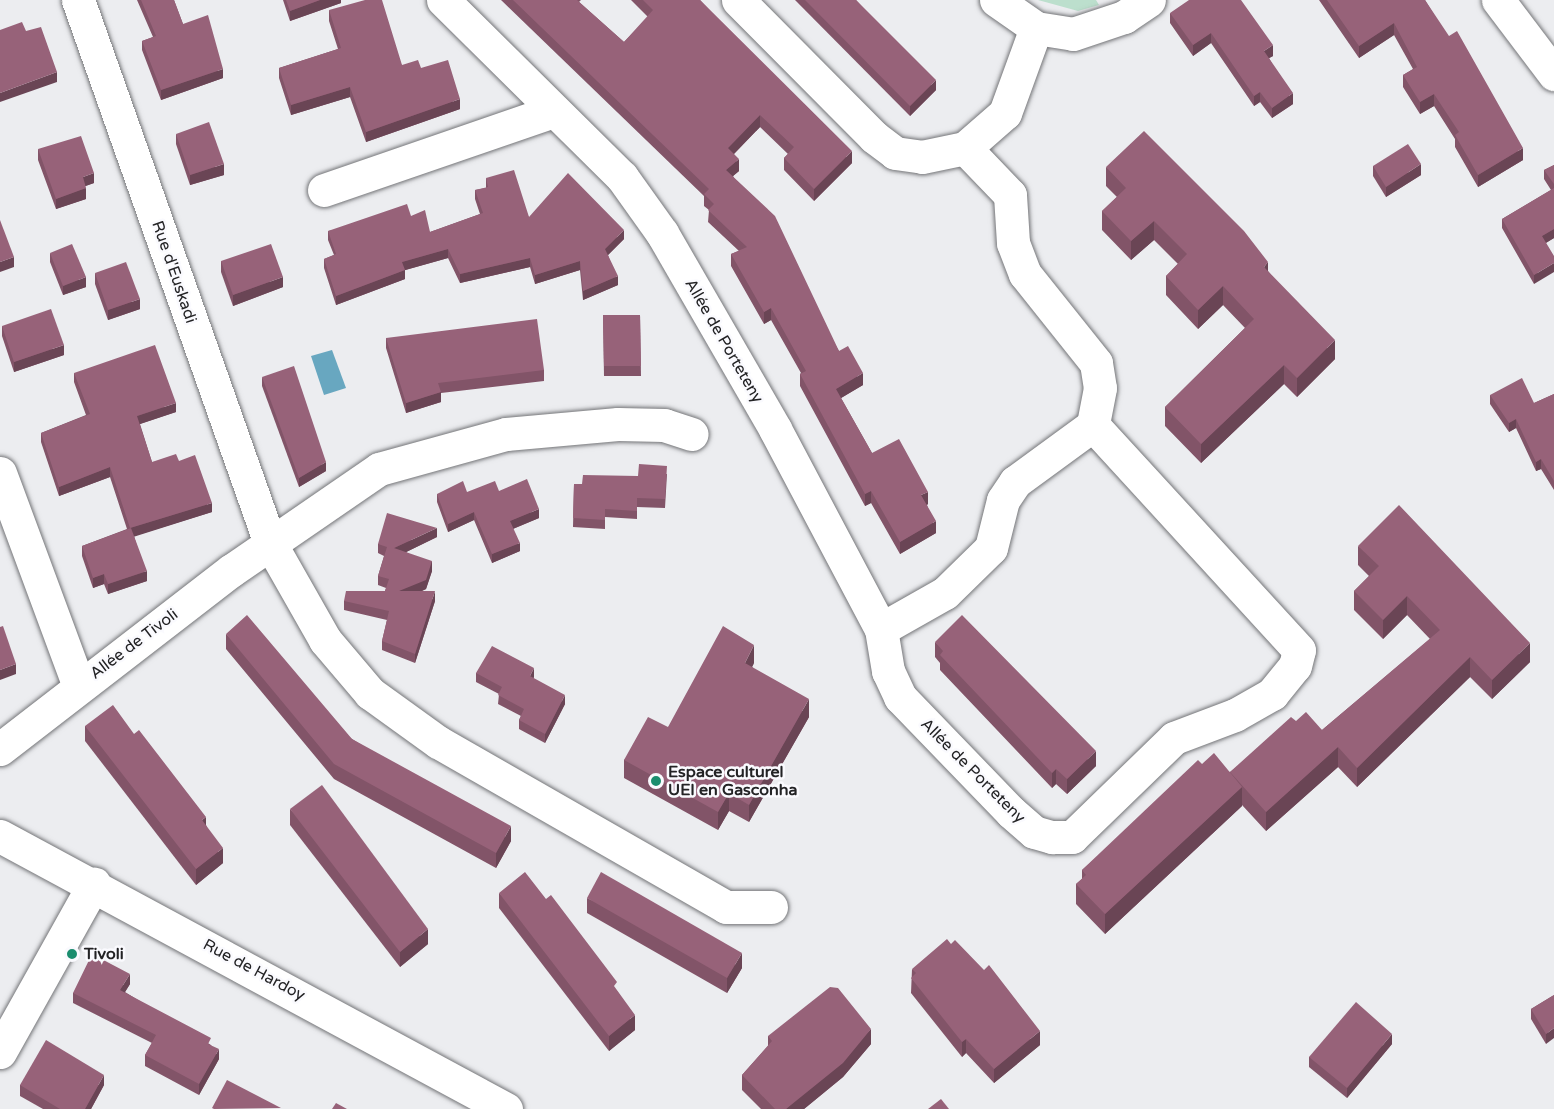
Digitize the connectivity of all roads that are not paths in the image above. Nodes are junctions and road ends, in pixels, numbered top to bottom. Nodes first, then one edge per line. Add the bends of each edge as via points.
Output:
1 (78, 0) edge
2 (443, 0) edge
3 (738, 0) edge
4 (996, 0) edge
5 (1149, 0) edge
6 (1498, 0) edge
7 (1036, 28) junction
8 (1554, 74) edge
9 (551, 111) junction
10 (964, 147) junction
11 (324, 190) dead end
12 (1093, 425) junction
13 (692, 434) dead end
14 (0, 473) edge
15 (270, 543) junction
16 (881, 629) junction
17 (79, 687) junction
18 (0, 748) edge
19 (0, 836) edge
20 (93, 884) junction
21 (771, 908) dead end
22 (0, 1052) edge
23 (506, 1109) edge

1 - 15 street, Rue d'Euskadi
2 - 9 street, Allée de Porteteny
3 - 10 street via 895,153 922,157
4 - 7 street
5 - 7 street via 1124,17 1073,34
6 - 8 street
7 - 10 street via 1005,113
9 - 11 street
9 - 16 street, Allée de Porteteny via 622,177 662,233 776,429
10 - 12 street via 1010,195 1013,243 1024,274 1096,363 1100,388
12 - 16 street via 1015,482 1003,500 991,548 945,593
12 - 16 street, Allée de Porteteny via 1299,650 1295,666 1272,693 1235,715 1174,738 1072,837 1052,837 1034,832 1011,812 900,697 888,671
13 - 15 street, Allée de Tivoli via 664,426 618,424 506,434 435,449 379,469
14 - 17 street
15 - 17 street, Allée de Tivoli
15 - 21 street, Rue d'Euskadi via 325,640 370,693 438,742 726,907
17 - 18 street, Allée de Tivoli
19 - 20 street, Rue de Hardoy
20 - 22 street
20 - 23 street, Rue de Hardoy

